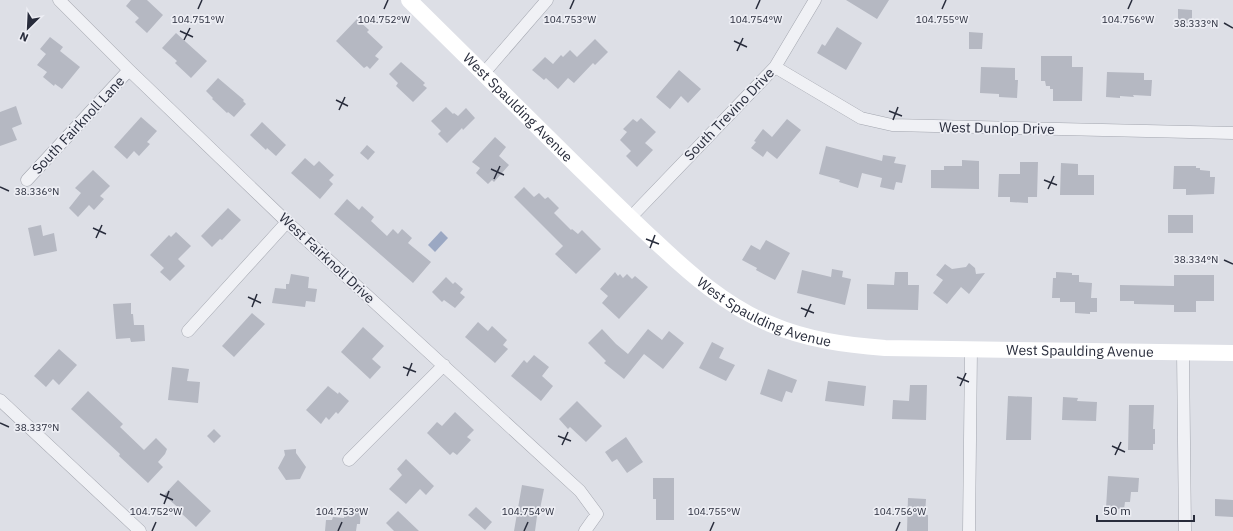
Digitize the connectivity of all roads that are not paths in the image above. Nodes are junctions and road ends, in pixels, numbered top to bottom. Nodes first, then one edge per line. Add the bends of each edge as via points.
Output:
1 (60, 0) edge
2 (409, 0) edge
3 (547, 0) edge
4 (815, 0) edge
5 (775, 67) junction
6 (129, 70) junction
7 (484, 73) junction
8 (1233, 133) edge
9 (27, 180) dead end
10 (630, 218) junction
11 (287, 222) junction
12 (188, 331) dead end
13 (971, 350) junction
14 (1183, 352) junction
15 (1233, 353) edge
16 (444, 365) junction
17 (0, 400) edge
18 (349, 460) dead end
19 (140, 531) edge
20 (584, 531) edge
21 (969, 531) edge
22 (1186, 531) edge

1 - 6 street, West Fairknoll Drive
2 - 7 street, West Spaulding Avenue
3 - 7 street
4 - 5 street, South Trevino Drive
5 - 8 street, West Dunlop Drive via 860,118 892,125
5 - 10 street, South Trevino Drive
6 - 9 street, South Fairknoll Lane
6 - 11 street, West Fairknoll Drive
7 - 10 street, West Spaulding Avenue
10 - 13 street, West Spaulding Avenue via 702,283 747,313 769,324 822,341 850,345
11 - 12 street
11 - 16 street, West Fairknoll Drive
13 - 14 street, West Spaulding Avenue
13 - 21 street
14 - 15 street, West Spaulding Avenue
14 - 22 street
16 - 18 street
16 - 20 street, West Fairknoll Drive via 580,491 597,514
17 - 19 street

